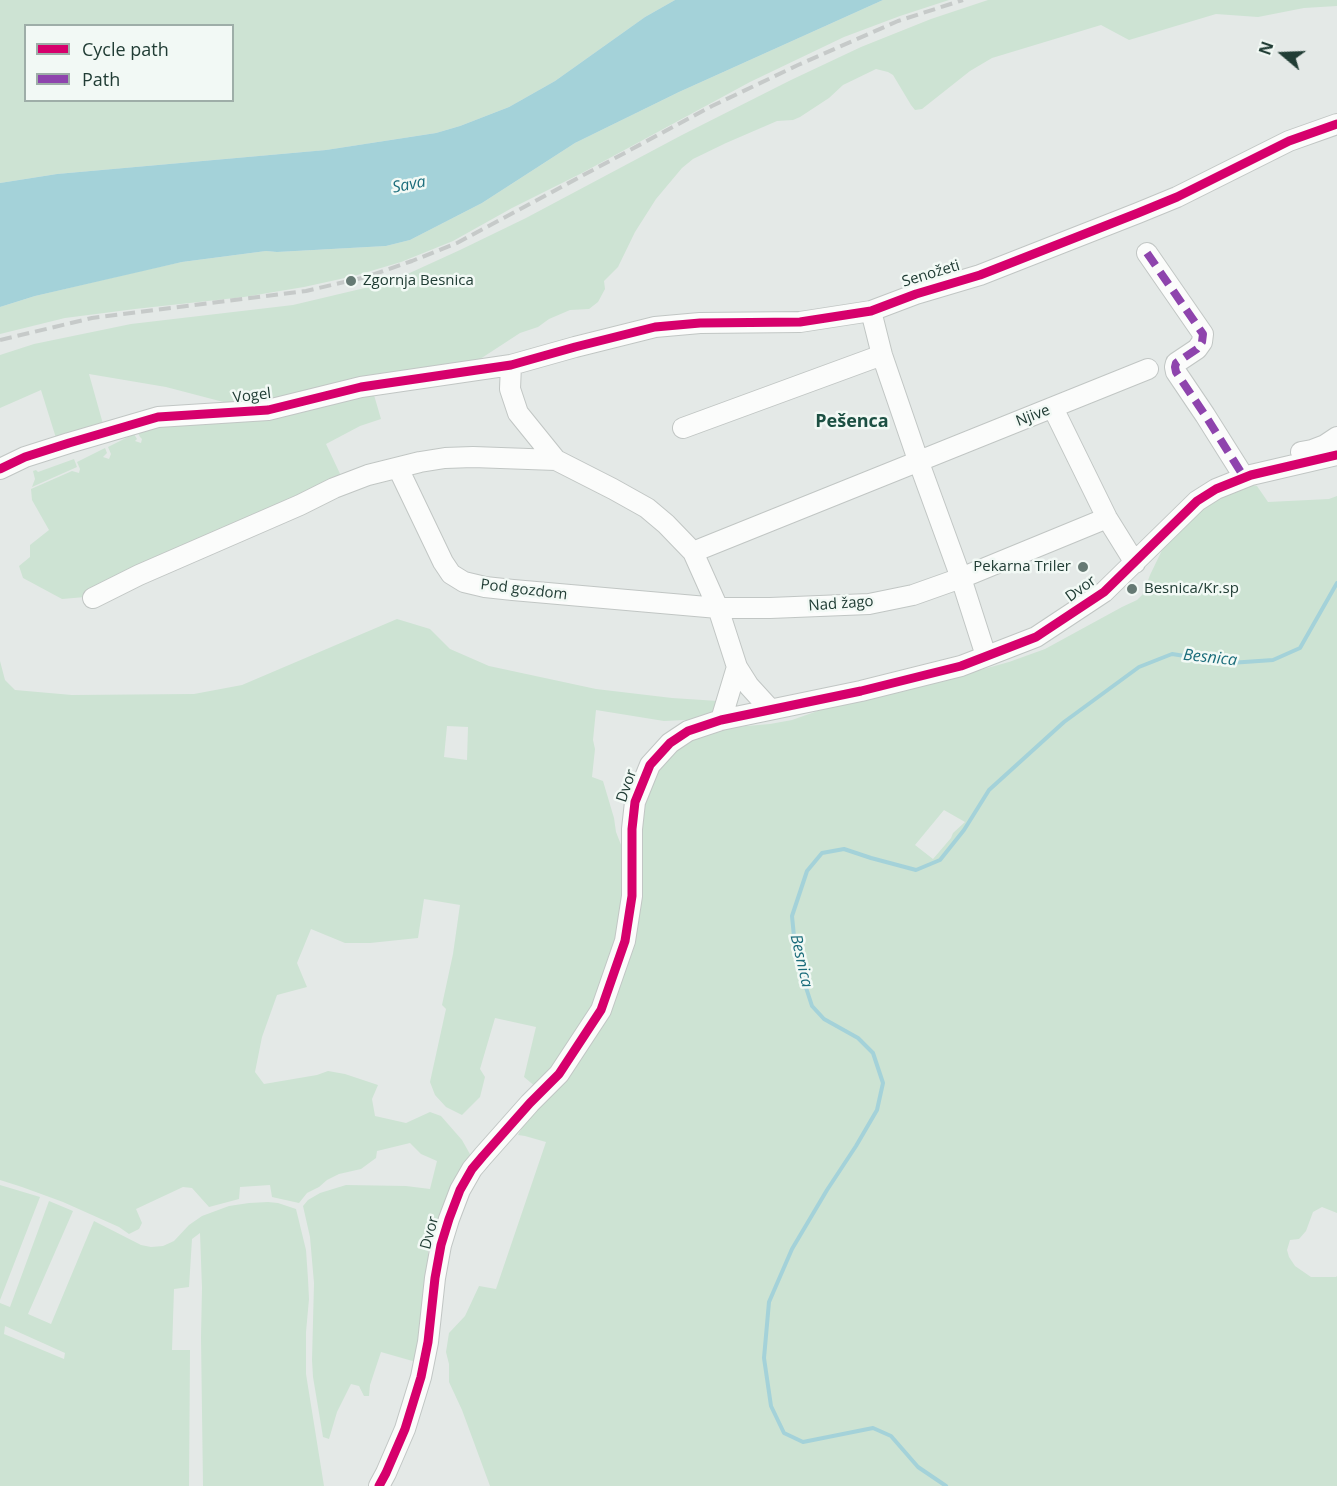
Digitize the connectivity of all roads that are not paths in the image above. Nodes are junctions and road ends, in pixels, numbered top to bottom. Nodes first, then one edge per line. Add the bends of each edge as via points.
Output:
1 (1337, 124) edge
2 (1147, 253) dead end
3 (871, 311) junction
4 (882, 355) junction
5 (511, 365) junction
6 (1148, 369) dead end
7 (1053, 408) junction
8 (683, 428) dead end
9 (1337, 437) edge
10 (1337, 455) edge
11 (556, 460) junction
12 (918, 460) junction
13 (399, 468) junction
14 (0, 469) edge
15 (1248, 476) junction
16 (1107, 518) junction
17 (693, 552) junction
18 (1134, 563) junction
19 (961, 578) junction
20 (93, 598) dead end
21 (718, 608) junction
22 (986, 656) junction
23 (737, 667) junction
24 (770, 709) junction
25 (722, 720) junction
26 (379, 1486) edge

1 - 3 street, Senožeti via 1288,141 1138,213 980,275
2 - 15 street via 1203,334 1197,349 1176,363 1176,372
3 - 4 street
3 - 5 street, Senožeti via 800,322 655,327
4 - 8 street
4 - 12 street
5 - 11 street via 510,389 518,412
5 - 14 street, Vogel via 361,387 268,410 158,417 25,457
6 - 7 street, Njive
7 - 12 street, Njive
7 - 16 street
9 - 15 street via 1312,450 1267,459
10 - 15 street, Dvor
11 - 13 street via 445,458
11 - 17 street via 647,508
12 - 17 street, Njive
12 - 19 street
13 - 20 street via 334,488
13 - 21 street, Pod gozdom via 444,562 464,582
15 - 18 street, Dvor via 1197,501
16 - 18 street
16 - 19 street, Nad žago
17 - 21 street
18 - 22 street, Dvor via 1104,592 1049,629
19 - 21 street, Nad žago via 913,595 869,604
19 - 22 street
21 - 23 street
22 - 24 street, Dvor via 939,672
23 - 24 street
23 - 25 street
24 - 25 street, Dvor
25 - 26 street, Dvor via 688,731 670,743 650,765 635,802 632,896 625,941 601,1010 559,1074 483,1156 460,1190 441,1245 421,1377 405,1429

